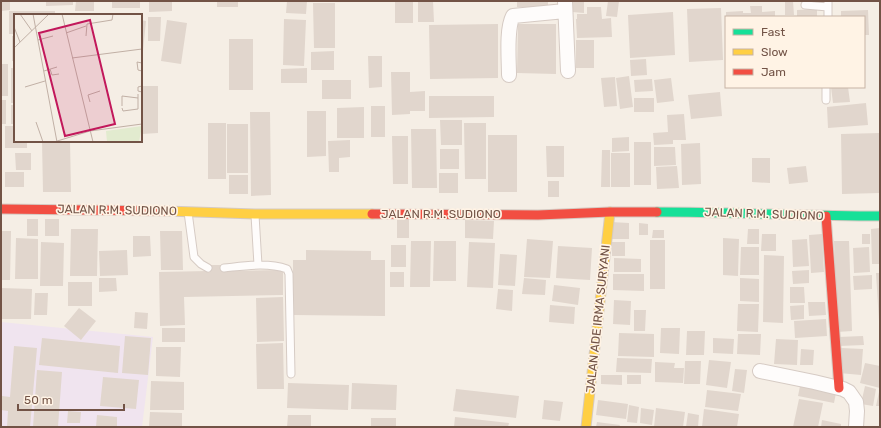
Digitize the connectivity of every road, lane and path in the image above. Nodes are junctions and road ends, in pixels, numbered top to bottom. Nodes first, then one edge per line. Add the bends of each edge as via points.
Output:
1 (828, 4) edge
2 (805, 5) dead end
3 (565, 6) edge
4 (828, 16) edge
5 (568, 71) dead end
6 (509, 75) dead end
7 (826, 88) edge
8 (826, 100) dead end
9 (1, 209) edge
10 (188, 211) junction
11 (610, 212) junction
12 (255, 214) junction
13 (826, 216) junction
14 (880, 216) edge
15 (258, 265) junction
16 (208, 268) dead end
17 (224, 268) dead end
18 (760, 371) dead end
19 (291, 374) dead end
20 (839, 388) junction
21 (586, 427) edge
22 (856, 427) edge

1 - 2 lane
1 - 4 lane
3 - 5 street
3 - 6 street via 513,16 509,31
7 - 8 lane
9 - 10 street, JALAN R.M. SUDIONO
10 - 12 street, JALAN R.M. SUDIONO
10 - 16 lane via 194,257
11 - 12 street, JALAN R.M. SUDIONO via 538,215
11 - 13 street, JALAN R.M. SUDIONO
11 - 21 street, JALAN ADE IRMA SURYANI
12 - 15 lane
13 - 14 street, JALAN R.M. SUDIONO
13 - 20 street
15 - 17 lane
15 - 19 lane via 287,268 289,274
18 - 20 street
20 - 22 street via 848,392 856,402

